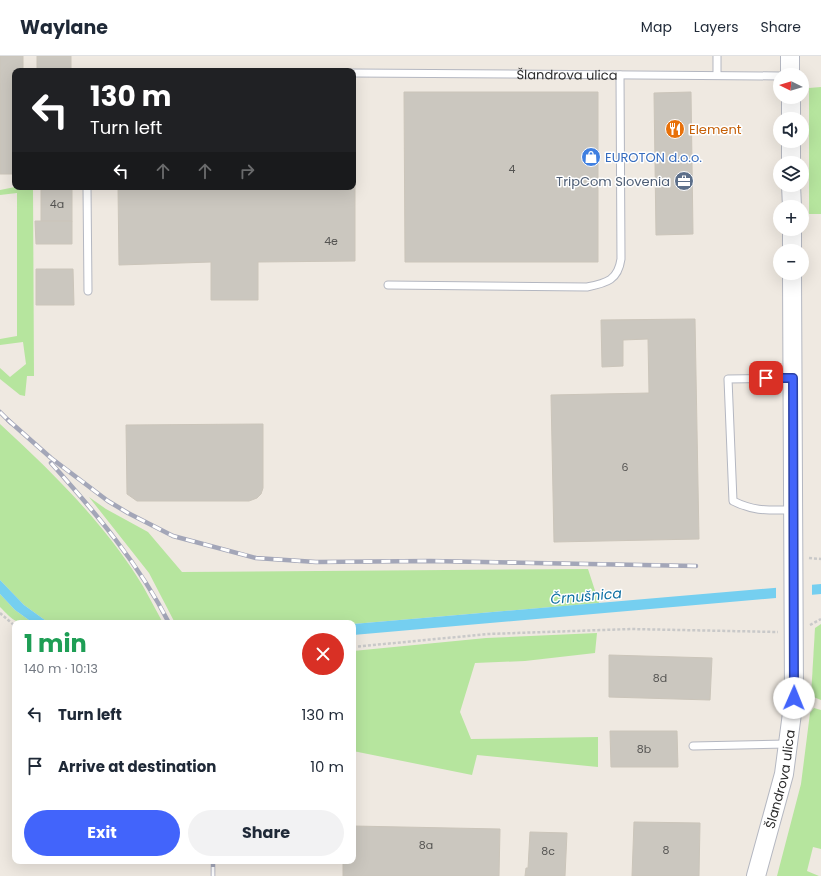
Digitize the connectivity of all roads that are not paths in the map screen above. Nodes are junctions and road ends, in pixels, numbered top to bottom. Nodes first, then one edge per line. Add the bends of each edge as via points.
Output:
1 (717, 56) edge
2 (790, 56) edge
3 (790, 68) edge
4 (356, 73) edge
5 (620, 75) junction
6 (717, 76) junction
7 (773, 76) edge
8 (87, 190) edge
9 (792, 280) edge
10 (388, 285) dead end
11 (88, 291) dead end
12 (793, 378) junction
13 (794, 510) junction
14 (788, 744) junction
15 (693, 746) dead end
16 (756, 876) edge

1 - 6 lane
2 - 3 street
4 - 5 lane, Šlandrova ulica
5 - 6 lane, Šlandrova ulica
5 - 10 lane via 621,259 620,270 615,277 587,287
6 - 7 lane, Šlandrova ulica
8 - 11 lane
9 - 12 street, Šlandrova ulica
12 - 13 street, Šlandrova ulica
12 - 13 lane via 728,379 733,502 762,511
13 - 14 street, Šlandrova ulica via 794,698
14 - 15 lane
14 - 16 street, Šlandrova ulica via 784,774

